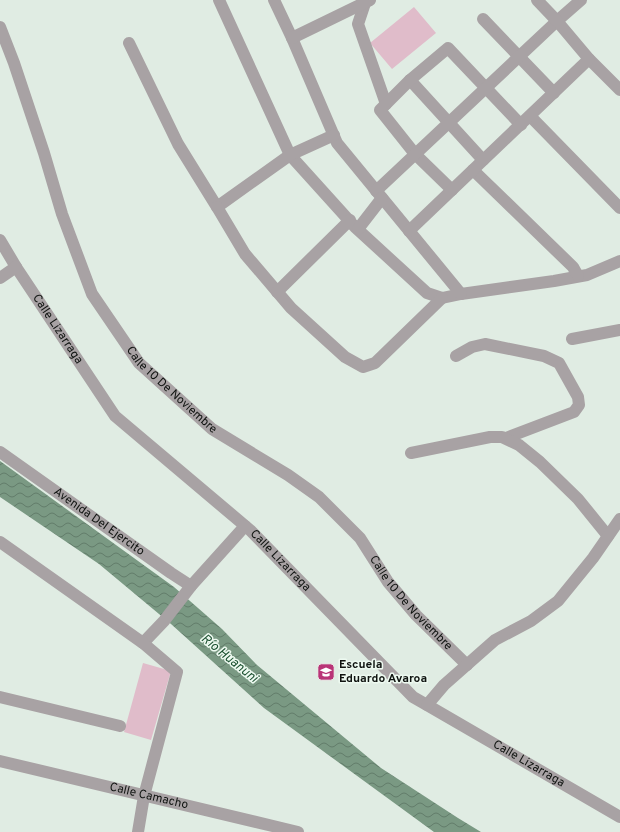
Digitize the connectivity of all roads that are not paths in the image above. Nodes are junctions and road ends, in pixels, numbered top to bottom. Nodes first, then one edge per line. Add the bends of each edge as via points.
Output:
1 (219, 0) edge
2 (274, 0) edge
3 (537, 0) edge
4 (581, 0) edge
5 (367, 1) edge
6 (483, 19) dead end
7 (557, 21) junction
8 (0, 27) edge
9 (292, 38) junction
10 (129, 43) dead end
11 (519, 57) junction
12 (589, 59) junction
13 (410, 80) junction
14 (486, 88) junction
15 (620, 90) edge
16 (554, 93) junction
17 (386, 104) junction
18 (530, 116) junction
19 (449, 122) junction
20 (521, 125) junction
21 (334, 135) junction
22 (415, 154) junction
23 (290, 155) junction
24 (483, 160) junction
25 (473, 170) junction
26 (452, 190) junction
27 (379, 195) junction
28 (216, 206) junction
29 (620, 208) edge
30 (350, 220) junction
31 (358, 229) junction
32 (409, 231) junction
33 (0, 240) edge
34 (620, 261) edge
35 (16, 268) junction
36 (578, 276) junction
37 (0, 278) edge
38 (277, 292) junction
39 (461, 294) junction
40 (442, 298) junction
41 (620, 330) edge
42 (572, 339) dead end
43 (456, 356) dead end
44 (506, 438) junction
45 (0, 452) edge
46 (411, 453) dead end
47 (620, 518) edge
48 (245, 526) junction
49 (608, 536) junction
50 (0, 542) edge
51 (188, 589) junction
52 (144, 643) junction
53 (467, 664) junction
54 (0, 697) edge
55 (427, 705) junction
56 (120, 726) dead end
57 (0, 761) edge
58 (144, 796) junction
59 (620, 817) edge
60 (138, 832) edge
61 (298, 832) edge

1 - 23 street
2 - 9 street
3 - 7 street
4 - 7 street
5 - 9 street
5 - 17 street via 358,24
6 - 11 street
7 - 11 street
7 - 12 street
8 - 53 street, Calle 10 De Noviembre via 42,146 62,214 92,294 139,363 212,429 288,475 319,498 360,538 388,582 416,615
9 - 21 street
10 - 28 street via 178,144
11 - 14 street
11 - 16 street
12 - 15 street
12 - 16 street
13 - 14 street via 448,48
13 - 17 street
13 - 19 street
14 - 19 street
14 - 20 street
16 - 18 street
17 - 22 street via 380,110
18 - 20 street
18 - 29 street
19 - 22 street
19 - 24 street
20 - 24 street
21 - 23 street
21 - 27 street
22 - 26 street
22 - 27 street
23 - 28 street
23 - 30 street
24 - 25 street
25 - 26 street
25 - 36 street via 573,267
26 - 32 street
27 - 31 street
27 - 32 street
28 - 38 street via 245,254
30 - 31 street
30 - 38 street
31 - 40 street via 427,293
32 - 39 street
33 - 35 street, Calle Lizarraga
34 - 36 street via 587,275
35 - 37 street
35 - 48 street, Calle Lizarraga via 115,416
36 - 39 street
38 - 40 street via 344,357 363,367 375,363
39 - 40 street
41 - 42 street
43 - 44 street via 472,347 485,344 544,356 559,363 578,397 579,405 574,412
44 - 46 street via 490,437
44 - 49 street via 519,444 540,462 578,499
45 - 51 street, Avenida Del Ejercito via 171,573
47 - 49 street
48 - 51 street
48 - 55 street, Calle Lizarraga via 413,697
49 - 53 street via 558,601 531,621 495,640
50 - 52 street
51 - 52 street
52 - 58 street via 178,672
53 - 55 street
54 - 56 street
55 - 59 street, Calle Lizarraga
57 - 58 street, Calle Camacho
58 - 60 street
58 - 61 street, Calle Camacho

